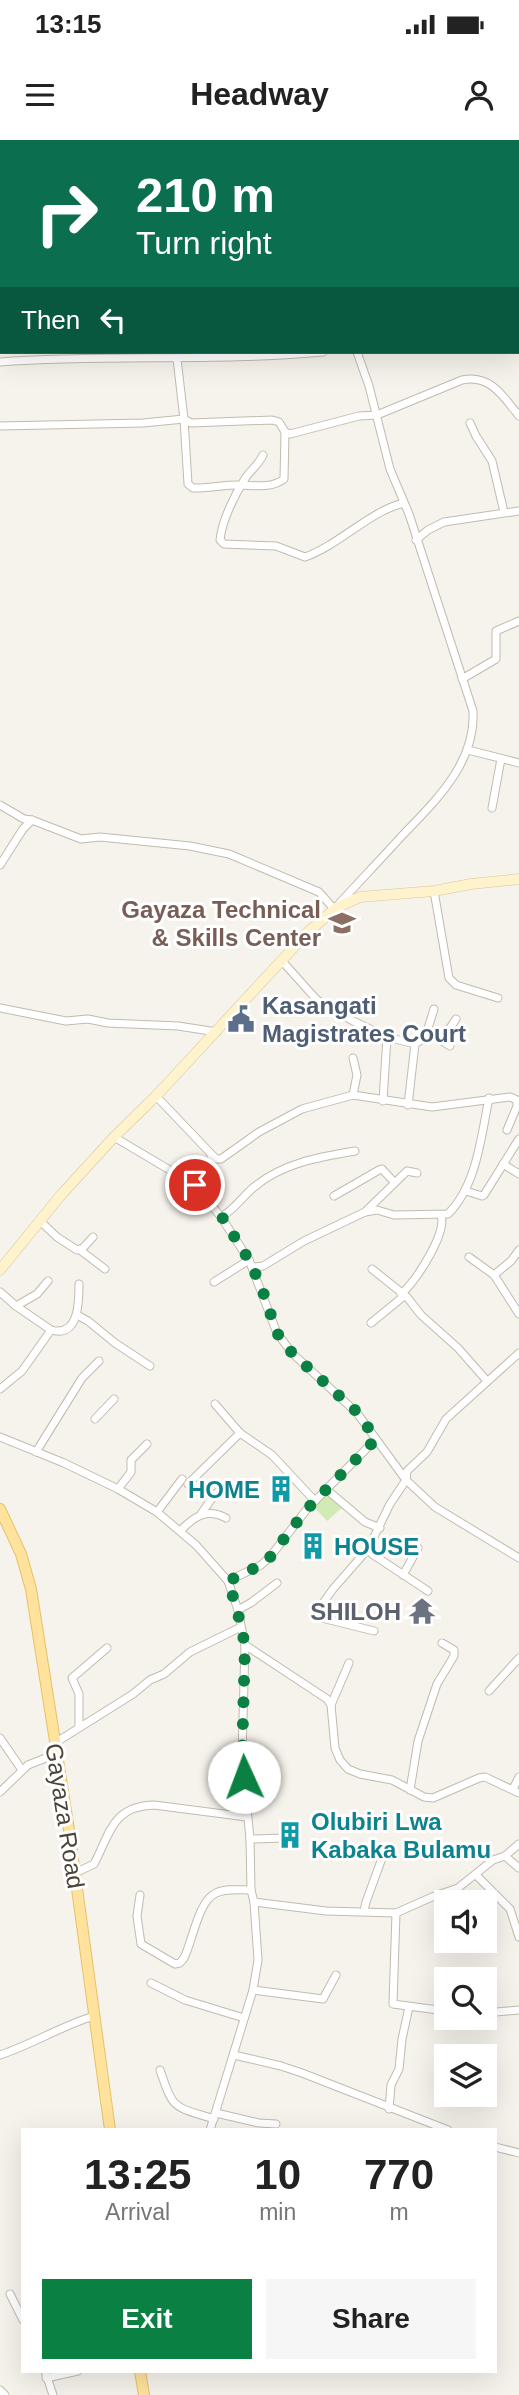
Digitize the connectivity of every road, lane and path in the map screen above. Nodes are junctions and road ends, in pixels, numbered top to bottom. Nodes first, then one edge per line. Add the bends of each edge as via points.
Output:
1 (281, 354) edge
2 (358, 354) edge
3 (177, 359) junction
4 (0, 362) edge
5 (377, 415) junction
6 (519, 416) edge
7 (184, 419) junction
8 (470, 424) dead end
9 (0, 426) edge
10 (285, 432) junction
11 (263, 455) dead end
12 (242, 484) junction
13 (404, 503) junction
14 (504, 512) junction
15 (519, 512) edge
16 (416, 540) junction
17 (519, 621) edge
18 (461, 679) junction
19 (468, 750) junction
20 (501, 759) junction
21 (519, 762) edge
22 (0, 805) edge
23 (492, 808) dead end
24 (33, 820) junction
25 (0, 865) edge
26 (519, 879) edge
27 (434, 891) junction
28 (335, 909) junction
29 (282, 961) junction
30 (498, 998) dead end
31 (0, 1008) edge
32 (434, 1009) dead end
33 (456, 1019) dead end
34 (217, 1032) junction
35 (427, 1032) junction
36 (387, 1037) junction
37 (442, 1040) junction
38 (415, 1044) junction
39 (450, 1045) dead end
40 (353, 1058) dead end
41 (353, 1095) junction
42 (156, 1096) junction
43 (489, 1098) junction
44 (383, 1101) junction
45 (408, 1105) junction
46 (508, 1130) dead end
47 (114, 1136) junction
48 (519, 1139) edge
49 (355, 1151) dead end
50 (211, 1156) junction
51 (503, 1164) junction
52 (417, 1173) dead end
53 (519, 1174) edge
54 (394, 1182) junction
55 (192, 1183) junction
56 (466, 1191) junction
57 (334, 1196) dead end
58 (365, 1212) junction
59 (441, 1215) junction
60 (222, 1217) junction
61 (40, 1222) junction
62 (93, 1237) dead end
63 (80, 1250) junction
64 (519, 1250) edge
65 (469, 1257) dead end
66 (251, 1263) junction
67 (105, 1269) dead end
68 (372, 1269) dead end
69 (0, 1270) edge
70 (494, 1275) junction
71 (48, 1282) dead end
72 (214, 1282) dead end
73 (79, 1284) dead end
74 (0, 1292) edge
75 (402, 1295) junction
76 (16, 1307) junction
77 (519, 1314) edge
78 (77, 1315) junction
79 (371, 1323) dead end
80 (51, 1330) junction
81 (519, 1353) edge
82 (99, 1361) dead end
83 (149, 1366) dead end
84 (487, 1381) junction
85 (0, 1389) edge
86 (114, 1399) dead end
87 (215, 1404) dead end
88 (95, 1419) dead end
89 (240, 1433) junction
90 (0, 1437) edge
91 (376, 1439) junction
92 (147, 1444) dead end
93 (36, 1452) junction
94 (406, 1480) junction
95 (225, 1487) dead end
96 (118, 1489) junction
97 (326, 1489) junction
98 (314, 1501) junction
99 (0, 1509) edge
100 (156, 1512) junction
101 (201, 1514) junction
102 (226, 1518) dead end
103 (380, 1528) junction
104 (181, 1531) junction
105 (418, 1548) dead end
106 (372, 1554) dead end
107 (519, 1558) edge
108 (403, 1576) junction
109 (228, 1581) junction
110 (277, 1583) dead end
111 (428, 1591) dead end
112 (237, 1609) junction
113 (241, 1627) junction
114 (374, 1631) dead end
115 (442, 1643) dead end
116 (245, 1645) junction
117 (107, 1648) dead end
118 (519, 1657) edge
119 (349, 1663) dead end
120 (489, 1690) dead end
121 (331, 1705) junction
122 (79, 1727) junction
123 (0, 1738) edge
124 (55, 1748) junction
125 (22, 1770) junction
126 (519, 1777) edge
127 (410, 1790) junction
128 (0, 1791) edge
129 (516, 1791) edge
130 (247, 1817) junction
131 (284, 1838) dead end
132 (250, 1839) junction
133 (519, 1844) edge
134 (385, 1850) dead end
135 (505, 1856) junction
136 (519, 1868) edge
137 (75, 1873) junction
138 (476, 1875) junction
139 (251, 1890) junction
140 (140, 1895) dead end
141 (254, 1902) junction
142 (365, 1911) junction
143 (396, 1913) junction
144 (519, 1937) edge
145 (336, 1975) dead end
146 (151, 1983) dead end
147 (253, 1990) junction
148 (409, 2007) junction
149 (434, 2010) edge
150 (519, 2010) edge
151 (497, 2012) edge
152 (94, 2016) junction
153 (244, 2018) junction
154 (0, 2055) edge
155 (234, 2056) junction
156 (160, 2070) dead end
157 (389, 2109) junction
158 (215, 2116) junction
159 (276, 2124) dead end
160 (110, 2128) edge
161 (211, 2128) edge
162 (442, 2128) edge
163 (497, 2148) edge
164 (519, 2153) edge
165 (10, 2294) dead end
166 (21, 2316) edge
167 (140, 2373) edge
168 (46, 2375) edge
169 (0, 2390) edge
170 (5, 2395) edge
171 (53, 2395) edge
172 (144, 2395) edge

1 - 3 street
2 - 5 street
3 - 4 street via 77,357
3 - 7 street
5 - 6 street via 473,378 502,395
5 - 10 street
5 - 13 street via 390,470
7 - 9 street
7 - 10 street via 272,420
7 - 12 street via 188,484 193,488
8 - 14 street via 492,461
10 - 12 street via 284,479 251,487
11 - 12 street
12 - 13 street via 221,533 222,542 276,546 302,557
13 - 16 street
14 - 15 street
14 - 16 street via 444,522
16 - 18 street
17 - 18 street via 496,631 496,659
18 - 19 street via 473,710
19 - 20 street
19 - 28 street via 443,792
20 - 21 street
20 - 23 street
22 - 24 street
24 - 25 street
24 - 28 street via 81,839 190,846 229,854 319,892
26 - 27 street
27 - 28 street via 359,897
27 - 30 street via 449,978 456,985
28 - 29 street
29 - 34 street
29 - 36 street via 317,1000
31 - 34 street via 66,1021 88,1019
32 - 35 street
33 - 37 street
34 - 42 street
35 - 37 street
35 - 38 street via 423,1041
36 - 38 street
36 - 44 street
37 - 39 street
38 - 45 street
40 - 41 street via 357,1075
41 - 44 street
41 - 50 street via 302,1109 221,1159
42 - 47 street
42 - 50 street
43 - 45 street via 441,1106
43 - 46 street via 517,1100
43 - 56 street
44 - 45 street
47 - 55 street
47 - 61 street
48 - 51 street
49 - 60 street via 286,1167 253,1188
50 - 55 street
51 - 53 street
51 - 56 street via 482,1196
52 - 54 street via 407,1171
54 - 57 street via 382,1169
54 - 58 street
55 - 60 street
56 - 59 street via 448,1214
58 - 59 street
58 - 66 street via 263,1266
59 - 75 street via 435,1244
60 - 66 street
61 - 63 street
61 - 69 street
62 - 63 street
63 - 67 street
64 - 70 street
65 - 70 street
66 - 72 street
66 - 91 street via 277,1333 292,1353 358,1413
68 - 75 street
70 - 77 street
71 - 76 street
73 - 78 street
74 - 76 street
75 - 79 street
75 - 84 street
76 - 80 street
78 - 80 street via 71,1326
78 - 83 street
80 - 85 street via 22,1371
81 - 84 street
82 - 93 street via 82,1378
84 - 94 street via 446,1419 427,1451 407,1471
86 - 88 street
87 - 89 street
89 - 98 street via 272,1455
89 - 100 street
90 - 93 street
91 - 94 street
91 - 97 street
92 - 96 street via 131,1460 131,1472
93 - 96 street
94 - 103 street
94 - 107 street via 435,1507
95 - 101 street
96 - 100 street
97 - 98 street
97 - 103 street via 365,1522
98 - 109 street via 270,1557
99 - 124 main road, Gayaza Road via 31,1589
100 - 104 street
101 - 102 street via 211,1512
101 - 104 street
103 - 114 street via 314,1616
104 - 109 street
105 - 108 street
106 - 108 street
108 - 111 street
109 - 112 street
110 - 112 street
112 - 113 street
113 - 116 street
113 - 122 street via 190,1652 164,1674
115 - 127 street via 454,1650 454,1656 437,1684 420,1734
116 - 121 street
116 - 130 street via 242,1756
117 - 122 street via 72,1678 79,1695
118 - 120 street
119 - 121 street
121 - 127 street via 335,1748 348,1769 392,1780
122 - 124 street
123 - 125 street
124 - 125 street
124 - 137 main road, Gayaza Road
125 - 128 street
126 - 129 street
127 - 129 street via 433,1798 485,1777
130 - 132 street
130 - 137 street via 143,1805 121,1816 94,1864
131 - 132 street
132 - 139 street
133 - 135 street
134 - 142 street
135 - 136 street
135 - 138 street
137 - 152 main road, Gayaza Road
138 - 143 street via 458,1888
138 - 144 street via 510,1909
139 - 140 street via 222,1891 210,1897 180,1963 141,1944
139 - 141 street
141 - 142 street
141 - 147 street via 258,1960
142 - 143 street
143 - 148 street via 392,2002
145 - 147 street via 323,1999
146 - 153 street via 185,2000
147 - 153 street
148 - 149 street
148 - 157 street
150 - 151 street
152 - 154 street
152 - 160 main road, Gayaza Road
153 - 155 street
155 - 157 street via 281,2066
155 - 158 street
156 - 158 street via 174,2105
157 - 162 street
158 - 159 street
158 - 161 street
163 - 164 street
165 - 166 street
167 - 172 main road
168 - 171 street
169 - 170 street

